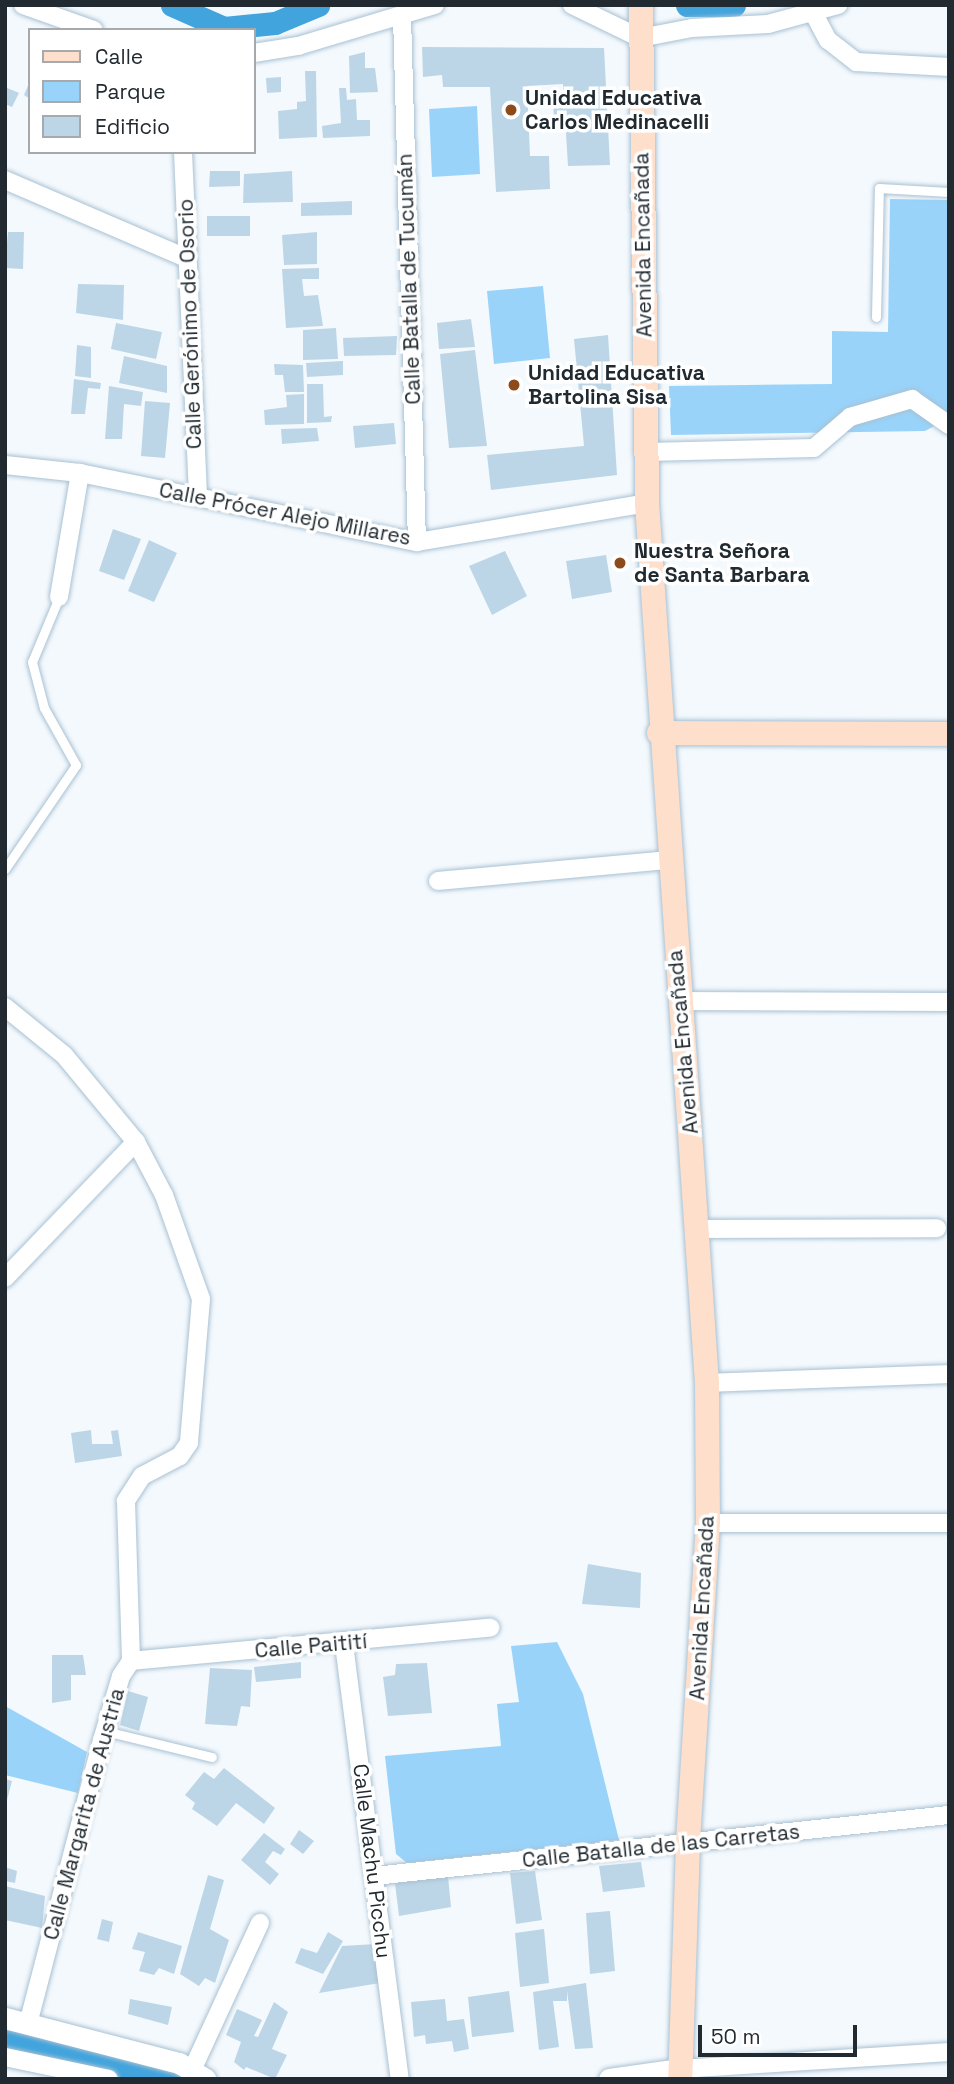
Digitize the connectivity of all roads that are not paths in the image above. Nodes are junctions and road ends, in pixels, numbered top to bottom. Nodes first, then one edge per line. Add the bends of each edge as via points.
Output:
1 (23, 5) edge
2 (435, 5) edge
3 (572, 5) edge
4 (838, 5) edge
5 (814, 14) junction
6 (402, 16) junction
7 (641, 21) edge
8 (88, 28) edge
9 (256, 53) edge
10 (949, 66) edge
11 (183, 154) edge
12 (5, 180) edge
13 (949, 192) edge
14 (186, 258) junction
15 (876, 317) dead end
16 (949, 425) edge
17 (646, 452) junction
18 (5, 465) edge
19 (80, 473) junction
20 (198, 496) junction
21 (647, 503) junction
22 (417, 542) junction
23 (59, 597) joint
24 (659, 733) junction
25 (949, 734) edge
26 (669, 860) junction
27 (5, 869) edge
28 (439, 881) dead end
29 (679, 1001) junction
30 (949, 1002) edge
31 (5, 1007) edge
32 (136, 1142) junction
33 (937, 1228) dead end
34 (698, 1229) junction
35 (5, 1278) edge
36 (949, 1374) edge
37 (706, 1383) junction
38 (708, 1523) junction
39 (949, 1523) edge
40 (491, 1628) dead end
41 (344, 1644) junction
42 (131, 1661) junction
43 (105, 1731) junction
44 (212, 1757) dead end
45 (949, 1815) edge
46 (688, 1844) junction
47 (374, 1876) junction
48 (260, 1923) dead end
49 (5, 2018) edge
50 (28, 2024) junction
51 (949, 2052) edge
52 (5, 2057) edge
53 (200, 2074) edge
54 (680, 2074) edge
55 (109, 2079) edge
56 (400, 2079) edge
57 (609, 2079) edge

1 - 8 street
2 - 6 street
3 - 7 street
4 - 5 street
5 - 7 street via 768,24 692,28
5 - 10 street via 828,40 856,62
6 - 9 street via 298,46
6 - 22 street, Calle Batalla de Tucumán
7 - 17 main road, Avenida Encañada
11 - 14 street, Calle Gerónimo de Osorio
12 - 14 street
13 - 15 lane via 879,188
14 - 20 street, Calle Gerónimo de Osorio
16 - 17 street via 912,399 850,417 814,448
17 - 21 main road, Avenida Encañada
18 - 19 street, Calle Prócer Alejo Millares
19 - 20 street, Calle Prócer Alejo Millares
19 - 23 street
20 - 22 street, Calle Prócer Alejo Millares
21 - 22 street, Calle Prócer Alejo Millares
21 - 24 main road, Avenida Encañada
23 - 27 lane via 32,662 44,708 76,765
24 - 25 main road
24 - 26 main road, Avenida Encañada
26 - 28 street
26 - 29 main road, Avenida Encañada
29 - 30 street
29 - 34 main road, Avenida Encañada
31 - 32 street via 64,1055
32 - 35 street
32 - 42 street, Calle Margarita de Austria via 164,1195 201,1299 189,1443 180,1456 142,1476 126,1501
33 - 34 street
34 - 37 main road, Avenida Encañada
36 - 37 street
37 - 38 main road, Avenida Encañada
38 - 39 street
38 - 46 main road, Avenida Encañada
40 - 41 street, Calle Paitití
41 - 42 street, Calle Paitití
41 - 47 street, Calle Machu Picchu
42 - 43 street, Calle Margarita de Austria via 121,1676
43 - 44 lane
43 - 50 street, Calle Margarita de Austria
45 - 46 street, Calle Batalla de las Carretas
46 - 47 street, Calle Batalla de las Carretas
46 - 54 main road, Avenida Encañada
47 - 56 street, Calle Machu Picchu
48 - 53 street
49 - 50 street
50 - 53 street
51 - 54 street
52 - 55 street
54 - 57 street

